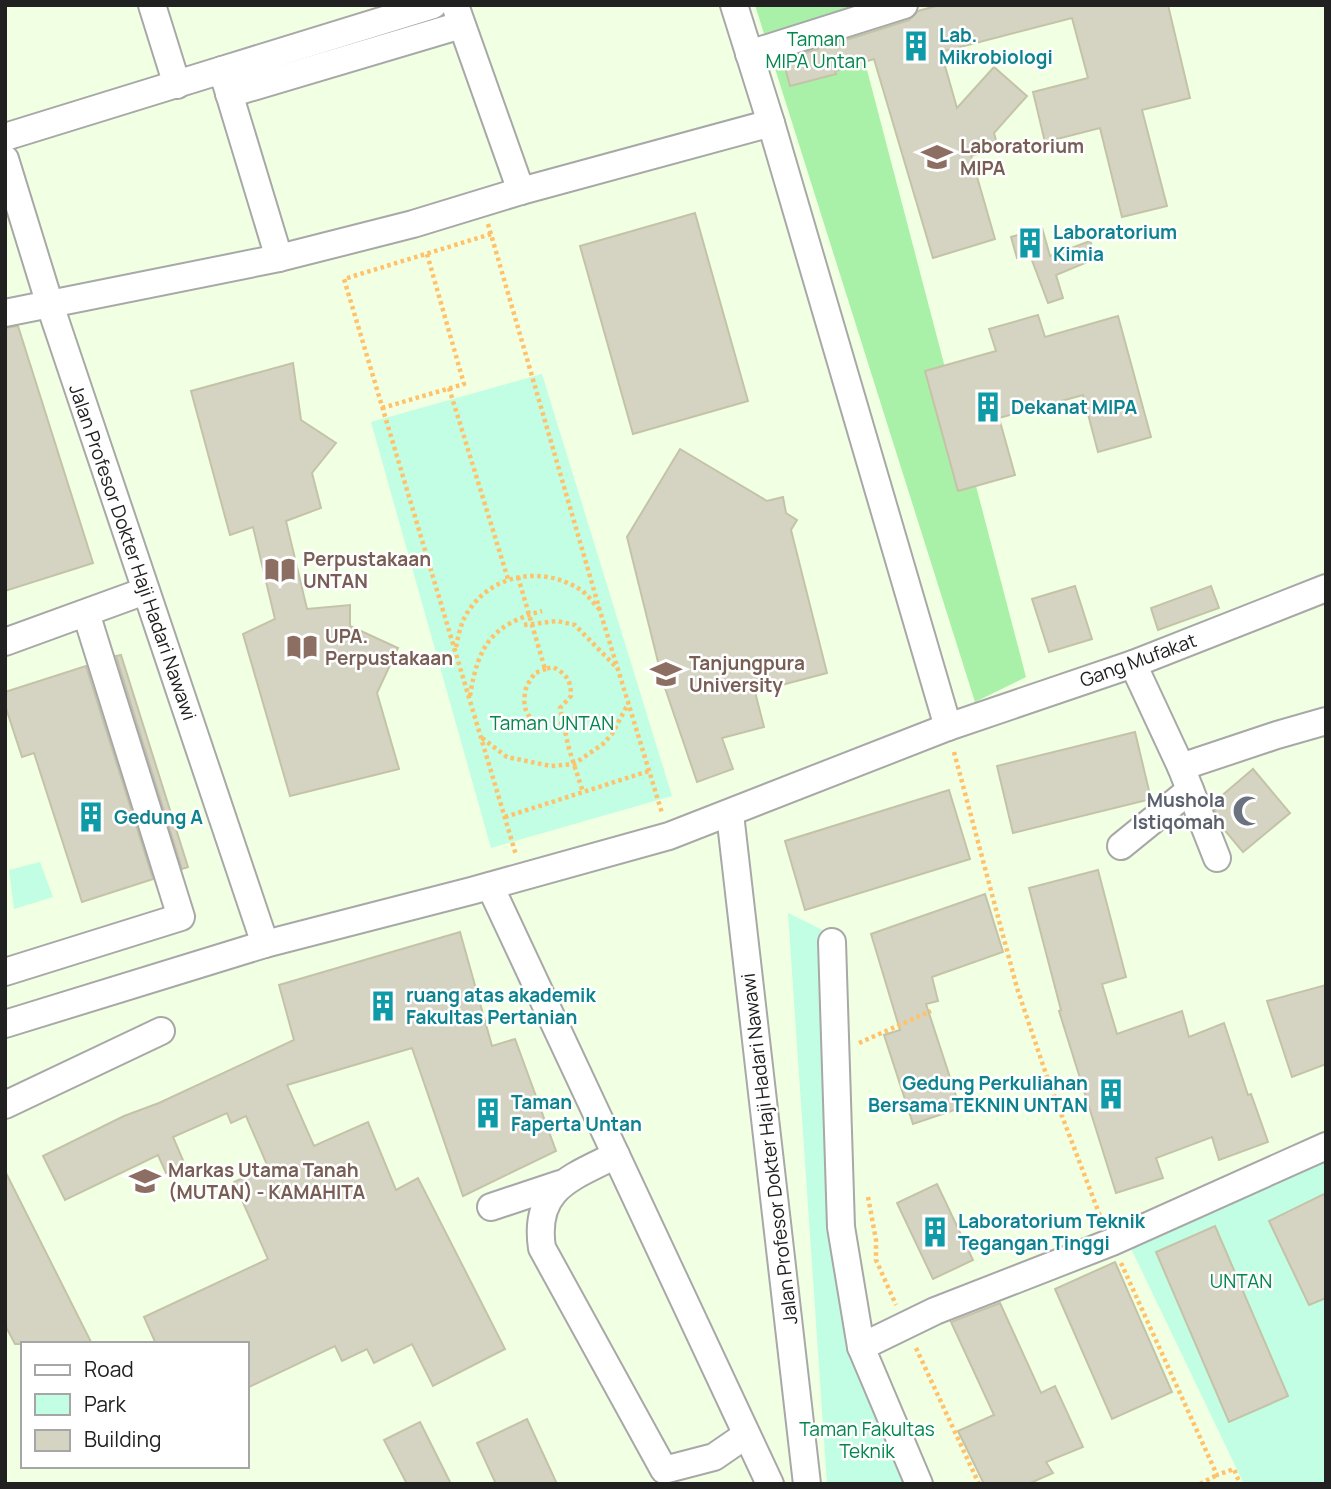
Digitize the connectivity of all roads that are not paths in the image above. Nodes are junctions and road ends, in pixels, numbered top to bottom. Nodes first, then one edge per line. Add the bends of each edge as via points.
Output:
1 (152, 5) edge
2 (433, 5) edge
3 (734, 5) edge
4 (904, 5) edge
5 (458, 15) edge
6 (749, 54) junction
7 (225, 82) junction
8 (177, 85) junction
9 (771, 123) junction
10 (5, 137) edge
11 (5, 159) edge
12 (521, 191) junction
13 (16, 235) edge
14 (279, 258) junction
15 (50, 305) junction
16 (5, 313) edge
17 (1326, 588) edge
18 (145, 591) junction
19 (86, 613) junction
20 (5, 642) edge
21 (1133, 664) junction
22 (1326, 721) edge
23 (948, 727) junction
24 (1185, 778) junction
25 (730, 814) junction
26 (1121, 846) dead end
27 (1217, 858) dead end
28 (490, 886) junction
29 (832, 942) dead end
30 (265, 944) junction
31 (5, 972) edge
32 (5, 1024) edge
33 (161, 1031) dead end
34 (5, 1105) edge
35 (1326, 1146) edge
36 (616, 1155) junction
37 (560, 1184) junction
38 (491, 1207) dead end
39 (861, 1347) junction
40 (747, 1434) junction
41 (667, 1477) edge
42 (769, 1484) edge
43 (807, 1484) edge
44 (919, 1484) edge

1 - 8 street
2 - 7 street
3 - 6 street
4 - 6 street
5 - 7 street
5 - 12 street
6 - 9 street
7 - 8 street
7 - 14 street
8 - 10 street
9 - 12 street
9 - 23 street
11 - 13 street, Jalan Profesor Dokter Haji Hadari Nawawi
12 - 14 street
13 - 15 street, Jalan Profesor Dokter Haji Hadari Nawawi
14 - 15 street
15 - 16 street
15 - 18 street, Jalan Profesor Dokter Haji Hadari Nawawi
17 - 21 street, Gang Mufakat
18 - 19 street
18 - 30 street, Jalan Profesor Dokter Haji Hadari Nawawi
19 - 20 street
19 - 31 street via 181,917
21 - 23 street, Gang Mufakat
21 - 24 street
22 - 24 street via 1277,735
23 - 25 street, Gang Mufakat
24 - 26 street
24 - 27 street
25 - 28 street, Gang Mufakat via 669,836
25 - 43 street, Jalan Profesor Dokter Haji Hadari Nawawi
28 - 30 street, Gang Mufakat
28 - 36 street
29 - 39 street via 841,1227
30 - 32 street, Gang Mufakat
33 - 34 street
35 - 39 street via 1112,1242 947,1306
36 - 37 street
36 - 40 street
37 - 38 street
37 - 41 street via 545,1206 539,1228 542,1248
39 - 44 street
40 - 41 street via 714,1457
40 - 42 street

